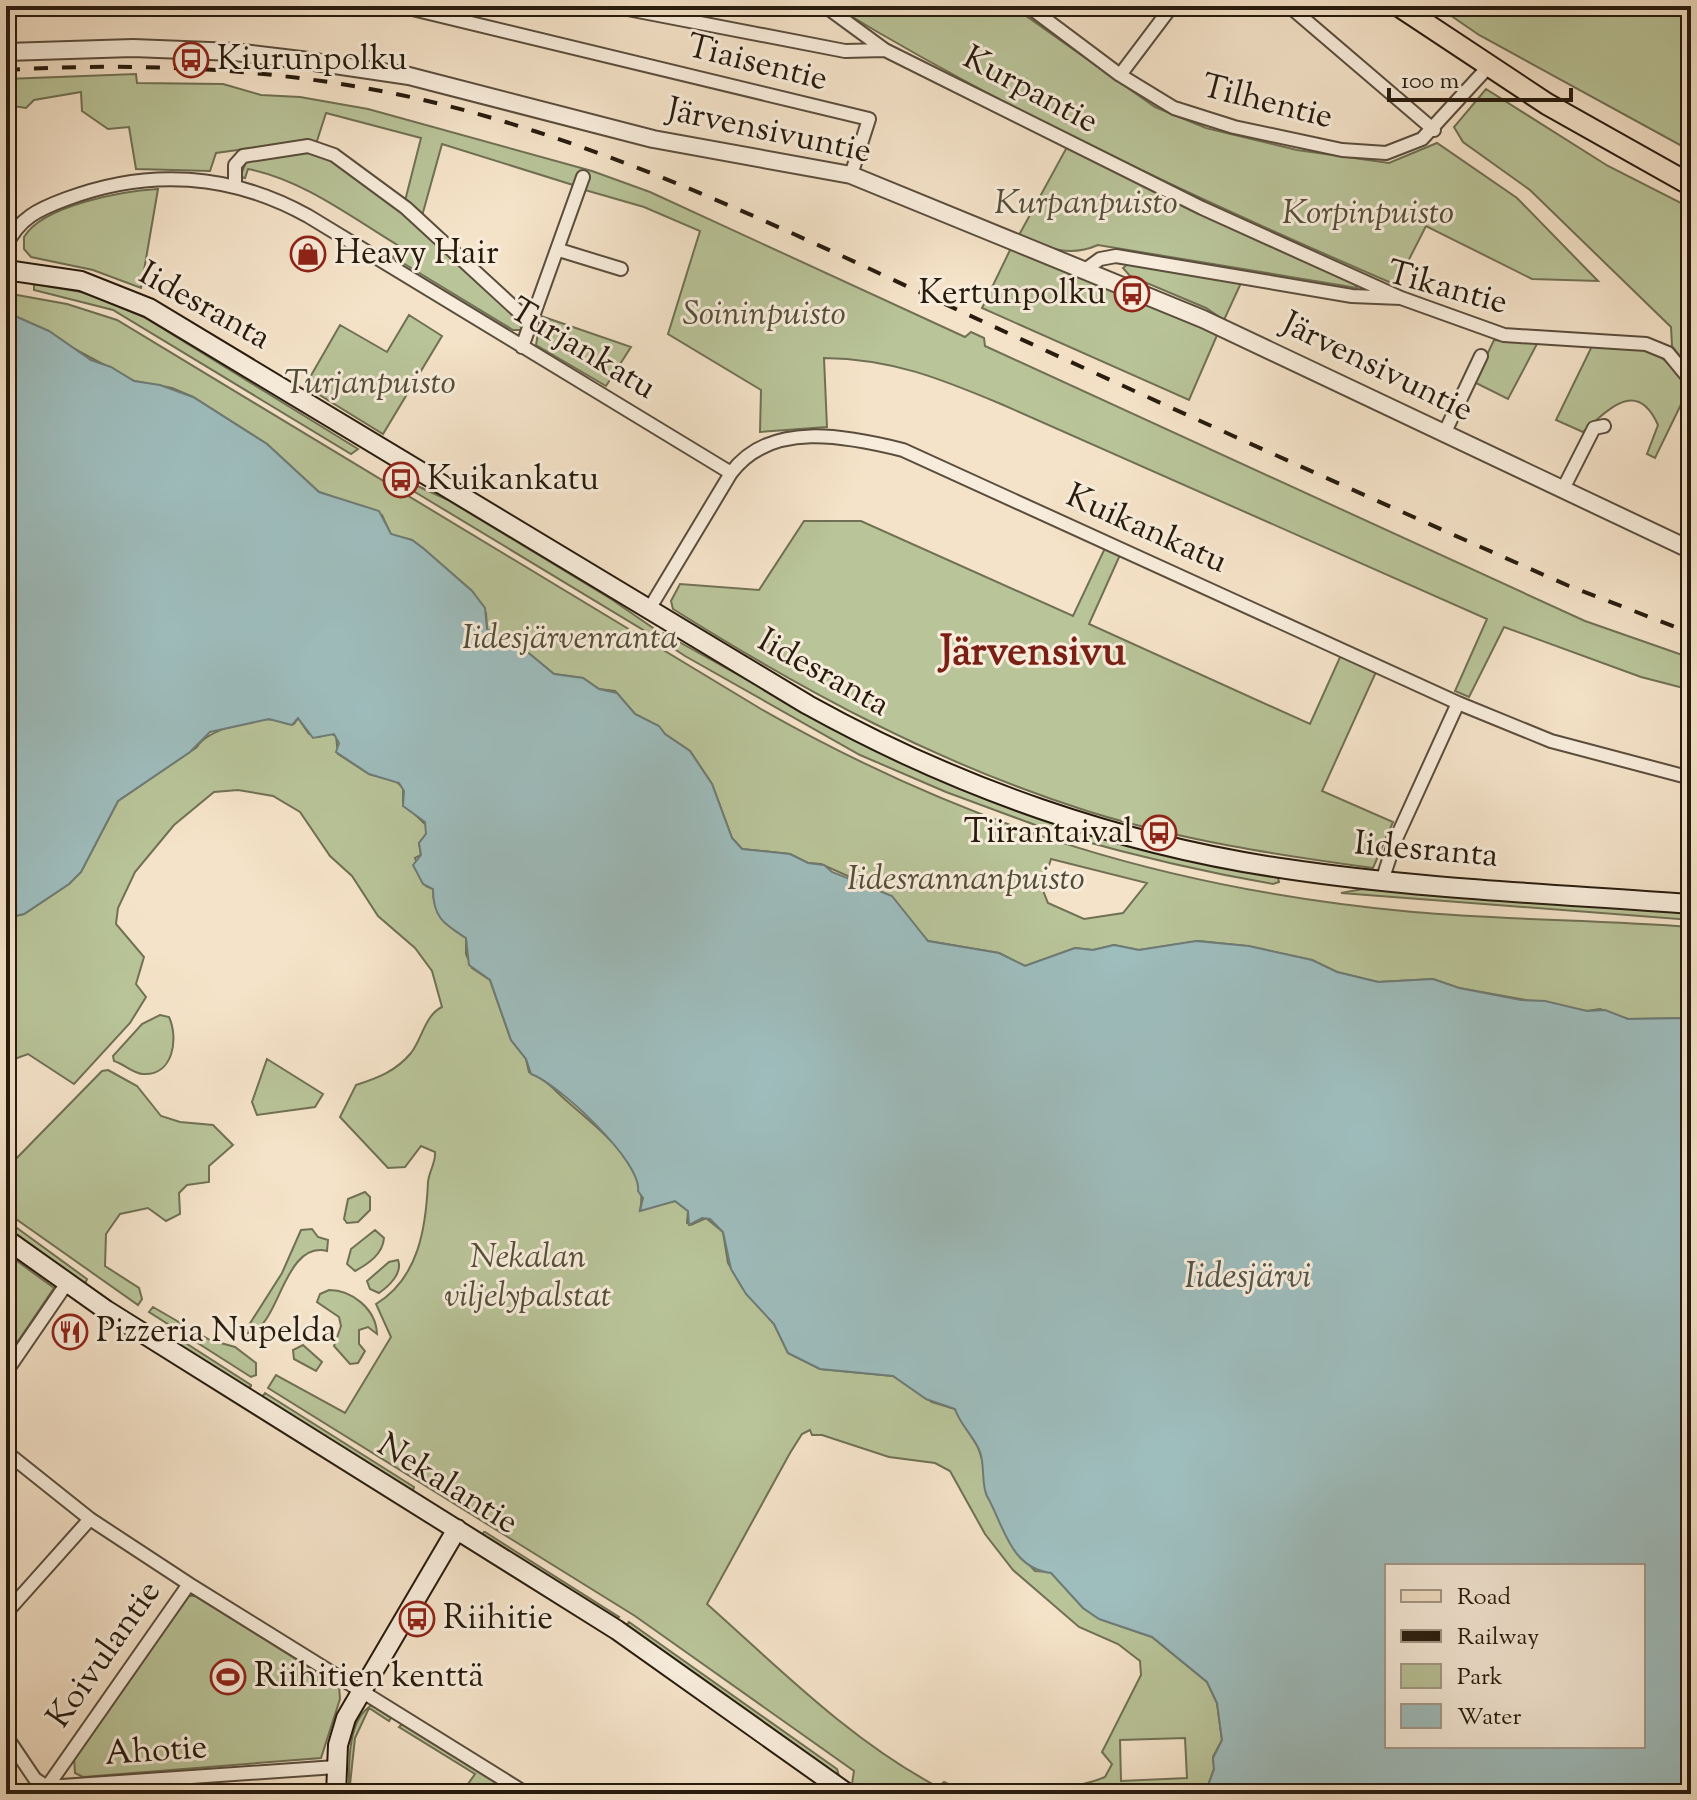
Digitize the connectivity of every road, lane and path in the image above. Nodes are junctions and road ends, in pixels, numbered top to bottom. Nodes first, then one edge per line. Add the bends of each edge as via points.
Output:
1 (400, 6) edge
2 (612, 6) edge
3 (825, 6) edge
4 (1028, 6) edge
5 (1172, 6) edge
6 (1289, 6) edge
7 (1399, 6) edge
8 (885, 50) junction
9 (6, 52) edge
10 (1489, 66) junction
11 (1120, 75) junction
12 (1434, 130) junction
13 (851, 175) junction
14 (583, 177) dead end
15 (1691, 185) edge
16 (235, 186) junction
17 (6, 246) edge
18 (559, 250) junction
19 (621, 269) dead end
20 (6, 270) edge
21 (1085, 270) junction
22 (1401, 298) junction
23 (532, 324) junction
24 (522, 347) junction
25 (1481, 356) dead end
26 (1691, 381) edge
27 (1604, 426) dead end
28 (1444, 434) junction
29 (731, 473) junction
30 (1563, 489) junction
31 (1691, 550) edge
32 (648, 611) junction
33 (1458, 703) junction
34 (1691, 778) edge
35 (1382, 881) junction
36 (1691, 904) edge
37 (6, 1239) edge
38 (67, 1283) junction
39 (6, 1372) edge
40 (6, 1452) edge
41 (90, 1519) junction
42 (457, 1529) junction
43 (189, 1584) junction
44 (6, 1613) edge
45 (361, 1691) junction
46 (6, 1736) edge
47 (336, 1767) junction
48 (44, 1792) edge
49 (336, 1794) edge
50 (527, 1794) edge
51 (848, 1794) edge

1 - 13 street, Tiaisentie via 869,119
2 - 8 street, Kurpantie via 845,51
3 - 8 street
4 - 11 street, Tilhentie
5 - 11 street
6 - 12 street
7 - 10 main road
8 - 22 street, Kurpantie via 1202,208
9 - 13 street, Järvensivuntie via 184,50 316,62 434,82 661,141
10 - 12 street, Tilhentie
10 - 15 main road
11 - 12 street, Tilhentie via 1198,117 1305,144 1386,153
13 - 21 street, Järvensivuntie
14 - 18 street
16 - 17 street, Turjankatu via 174,177 104,185 28,216
16 - 23 street, Turjankatu via 235,165 243,156 308,146 334,155 406,208
16 - 24 street, Turjankatu via 308,216
18 - 19 street
18 - 23 street
20 - 32 main road, Iidesranta via 81,281 149,308
21 - 22 street, Tikantie via 1116,256 1352,296
21 - 28 street, Järvensivuntie via 1203,319
22 - 26 street, Tikantie via 1498,334 1654,346 1668,353
23 - 24 street
24 - 29 street, Turjankatu
25 - 28 street
27 - 30 street via 1594,428
28 - 30 street, Järvensivuntie
29 - 32 street, Kuikankatu
29 - 33 street, Kuikankatu via 755,450 790,438 859,439 903,450
30 - 31 street, Järvensivuntie
32 - 35 main road, Iidesranta via 834,720 1022,802 1184,850
33 - 34 street, Kuikankatu via 1551,741
33 - 35 street
35 - 36 main road, Iidesranta
37 - 38 main road, Nekalantie
38 - 39 street
38 - 42 main road, Nekalantie
40 - 41 street
41 - 43 street
41 - 44 street
42 - 45 main road
42 - 51 main road, Nekalantie via 617,1630
43 - 45 street
43 - 48 street, Koivulantie
45 - 47 main road via 344,1726
45 - 50 street
46 - 48 street
47 - 48 street, Ahotie
47 - 49 main road

